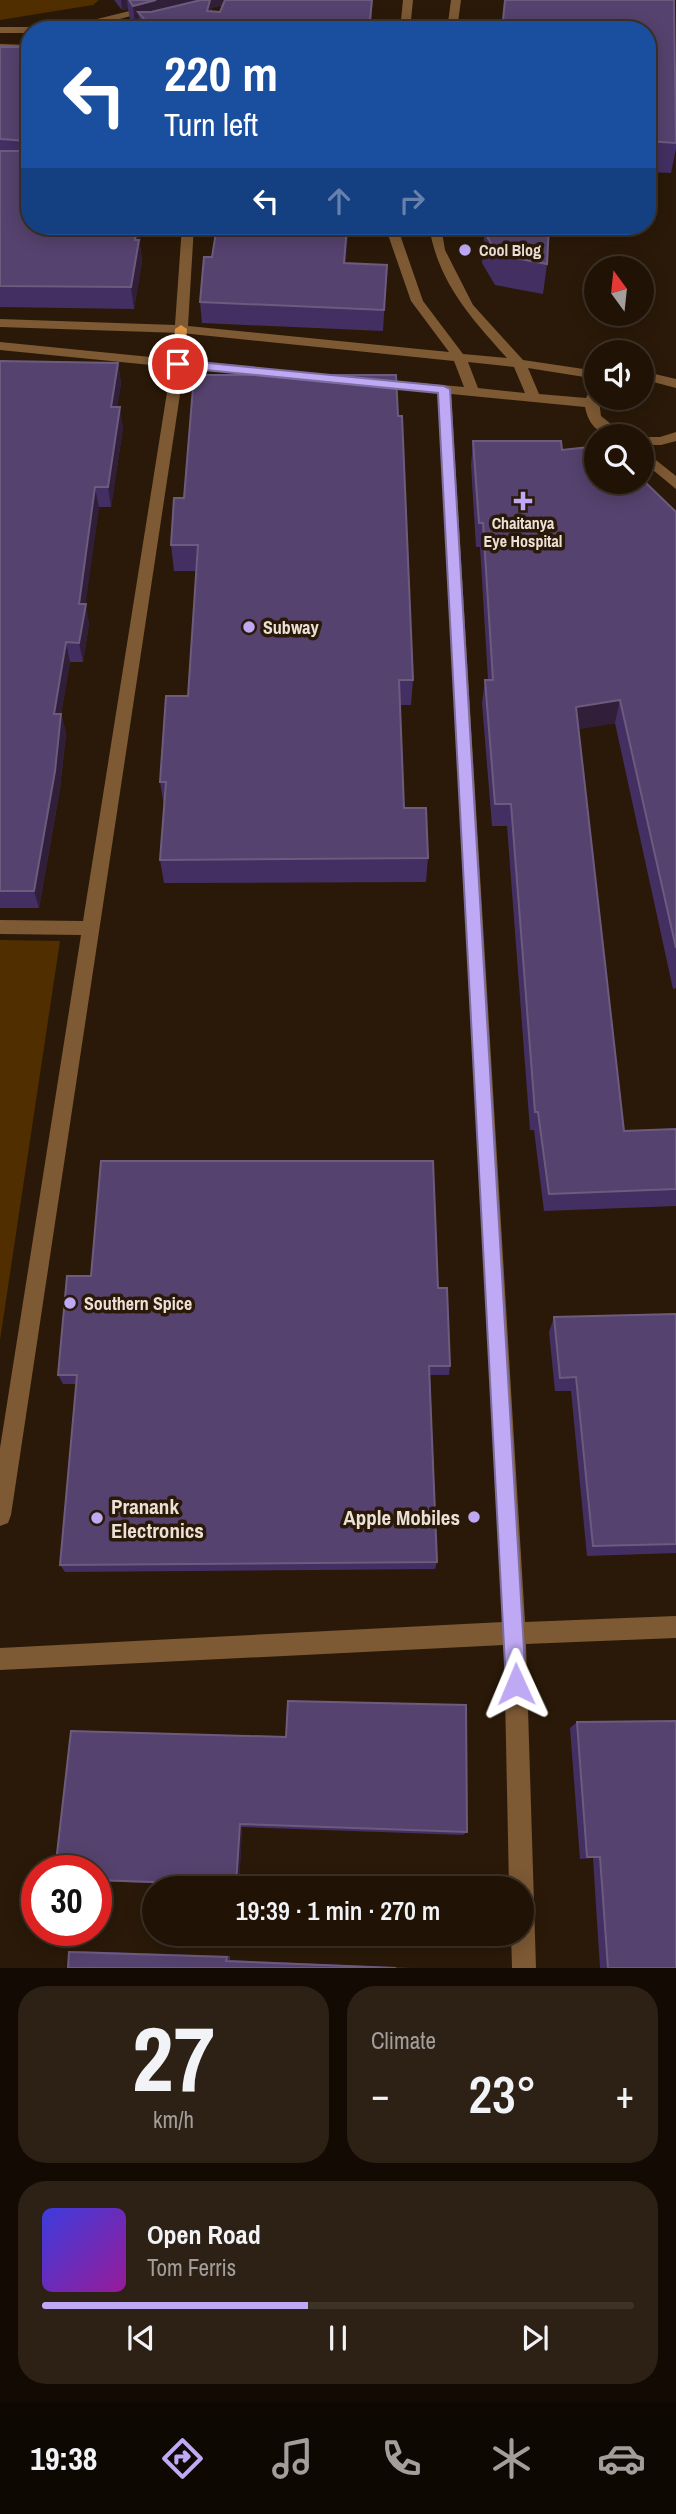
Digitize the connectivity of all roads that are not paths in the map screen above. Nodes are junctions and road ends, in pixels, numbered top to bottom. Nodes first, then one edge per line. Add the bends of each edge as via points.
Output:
1 (187, 0) edge
2 (408, 0) edge
3 (456, 0) edge
4 (101, 21) edge
5 (406, 21) edge
6 (453, 21) edge
7 (0, 30) edge
8 (21, 30) edge
9 (0, 47) edge
10 (21, 48) edge
11 (187, 235) edge
12 (394, 235) edge
13 (436, 235) edge
14 (0, 323) edge
15 (181, 330) junction
16 (0, 346) edge
17 (459, 357) junction
18 (519, 363) junction
19 (178, 364) junction
20 (584, 373) edge
21 (654, 376) edge
22 (324, 378) edge
23 (364, 382) edge
24 (676, 384) edge
25 (444, 389) junction
26 (472, 392) junction
27 (534, 398) junction
28 (584, 402) edge
29 (676, 436) edge
30 (654, 439) edge
31 (654, 464) edge
32 (676, 484) edge
33 (0, 927) edge
34 (90, 928) junction
35 (0, 1515) edge
36 (676, 1627) edge
37 (515, 1633) junction
38 (0, 1659) edge
39 (522, 1876) edge
40 (523, 1946) edge
41 (524, 1968) edge

1 - 4 street
2 - 5 street
3 - 6 street
7 - 8 street
9 - 10 street
11 - 15 street
12 - 17 street via 417,301
13 - 18 street via 439,250 468,307
14 - 15 street
15 - 17 street
15 - 19 main road
16 - 19 street
17 - 18 street
17 - 26 street
18 - 20 street
18 - 27 street
19 - 22 street
19 - 34 street
21 - 24 street
23 - 25 street
25 - 26 street
25 - 37 street
26 - 27 street
27 - 28 street
29 - 30 street
31 - 32 street
33 - 34 street
34 - 35 street
36 - 37 street
37 - 38 street
37 - 39 street
40 - 41 street

